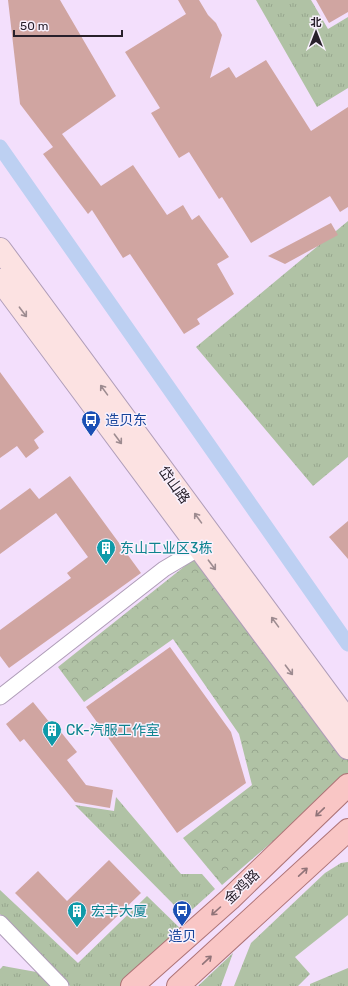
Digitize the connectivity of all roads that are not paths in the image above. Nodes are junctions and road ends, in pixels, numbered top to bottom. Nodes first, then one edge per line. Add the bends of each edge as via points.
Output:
1 (3, 265) edge
2 (207, 544) junction
3 (0, 697) edge
4 (348, 721) edge
5 (348, 748) edge
6 (348, 785) edge
7 (348, 830) edge
8 (0, 923) edge
9 (61, 986) edge
10 (132, 986) edge
11 (178, 986) edge

1 - 2 street, 岱山路
2 - 3 street via 164,569
4 -> 2 street, 岱山路
2 -> 5 street, 岱山路
6 -> 10 main road, 金鸡路 via 230,899
11 -> 7 main road, 金鸡路
8 - 9 street

